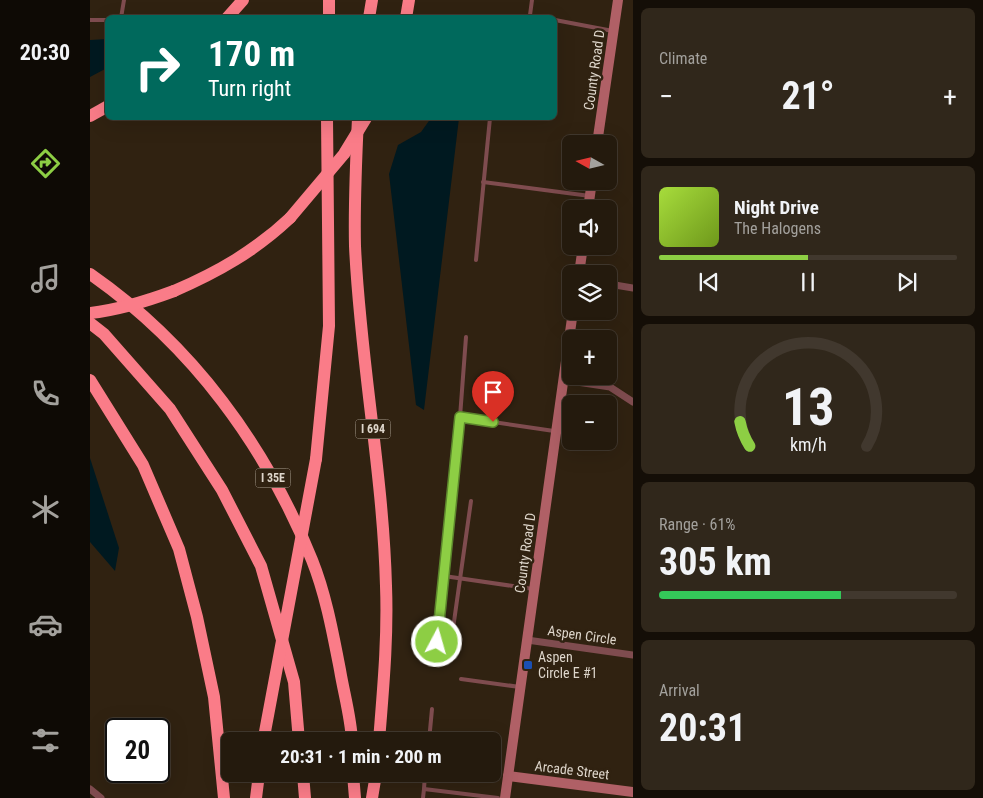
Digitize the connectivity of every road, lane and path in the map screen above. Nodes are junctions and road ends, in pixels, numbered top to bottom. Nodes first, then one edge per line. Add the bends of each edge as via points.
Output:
1 (124, 0) edge
2 (243, 0) edge
3 (329, 0) edge
4 (372, 0) edge
5 (409, 0) edge
6 (532, 0) edge
7 (618, 0) edge
8 (122, 15) edge
9 (230, 15) edge
10 (329, 15) edge
11 (370, 15) edge
12 (406, 15) edge
13 (530, 15) edge
14 (90, 20) edge
15 (105, 20) edge
16 (557, 20) edge
17 (613, 31) junction
18 (105, 108) edge
19 (90, 116) edge
20 (327, 120) edge
21 (358, 120) edge
22 (365, 120) edge
23 (490, 120) edge
24 (598, 135) edge
25 (484, 182) junction
26 (591, 190) edge
27 (590, 196) junction
28 (589, 200) edge
29 (476, 260) dead end
30 (90, 274) edge
31 (617, 285) edge
32 (633, 288) edge
33 (90, 313) edge
34 (90, 323) edge
35 (466, 337) dead end
36 (90, 380) edge
37 (563, 385) edge
38 (597, 385) edge
39 (633, 402) edge
40 (460, 417) junction
41 (556, 431) junction
42 (471, 501) dead end
43 (444, 576) junction
44 (459, 578) junction
45 (534, 589) junction
46 (527, 640) junction
47 (633, 655) edge
48 (461, 679) dead end
49 (520, 688) junction
50 (432, 709) dead end
51 (264, 732) edge
52 (299, 732) edge
53 (350, 732) edge
54 (380, 732) edge
55 (430, 732) edge
56 (508, 776) junction
57 (258, 782) edge
58 (303, 782) edge
59 (354, 782) edge
60 (375, 782) edge
61 (424, 782) edge
62 (90, 789) edge
63 (424, 789) junction
64 (633, 792) edge
65 (101, 798) edge
66 (224, 798) edge
67 (256, 798) edge
68 (305, 798) edge
69 (355, 798) edge
70 (372, 798) edge
71 (423, 798) edge
72 (498, 798) edge
73 (505, 798) edge

1 - 8 lane
2 - 9 highway
3 - 10 highway
4 - 11 highway
5 - 12 highway
6 - 13 lane
7 - 17 street, County Road D
14 - 15 lane
16 - 17 lane
17 - 24 street, County Road D
18 - 19 highway
20 - 51 highway, bridge via 329,326 316,459
21 - 54 highway, I 694 via 355,247 386,586 386,651
22 - 33 highway, bridge via 316,190 269,238 212,275 174,291 131,305
23 - 25 lane
25 - 27 lane
25 - 29 lane
26 - 27 street
27 - 28 street
30 - 53 highway, I 35E via 176,346 234,416 279,487 313,562 332,625
31 - 32 street
34 - 52 highway via 104,334 170,409 222,490 257,558 294,682
35 - 40 lane
36 - 66 highway via 143,465 179,549 198,617 214,697
37 - 41 street, County Road D
38 - 39 street via 610,387
40 - 41 lane
40 - 43 lane
41 - 45 street, County Road D
42 - 44 lane
43 - 44 lane
43 - 44 lane via 437,642 451,644
44 - 45 lane
45 - 46 street, County Road D
46 - 47 street, Aspen Circle
46 - 49 street, County Road D
48 - 49 lane
49 - 56 street, County Road D
50 - 55 lane
56 - 64 street, Arcade Street
56 - 73 street, County Road D
57 - 67 highway
58 - 68 highway
59 - 69 highway
60 - 70 highway
61 - 63 lane
62 - 65 street
63 - 71 lane
63 - 72 lane

